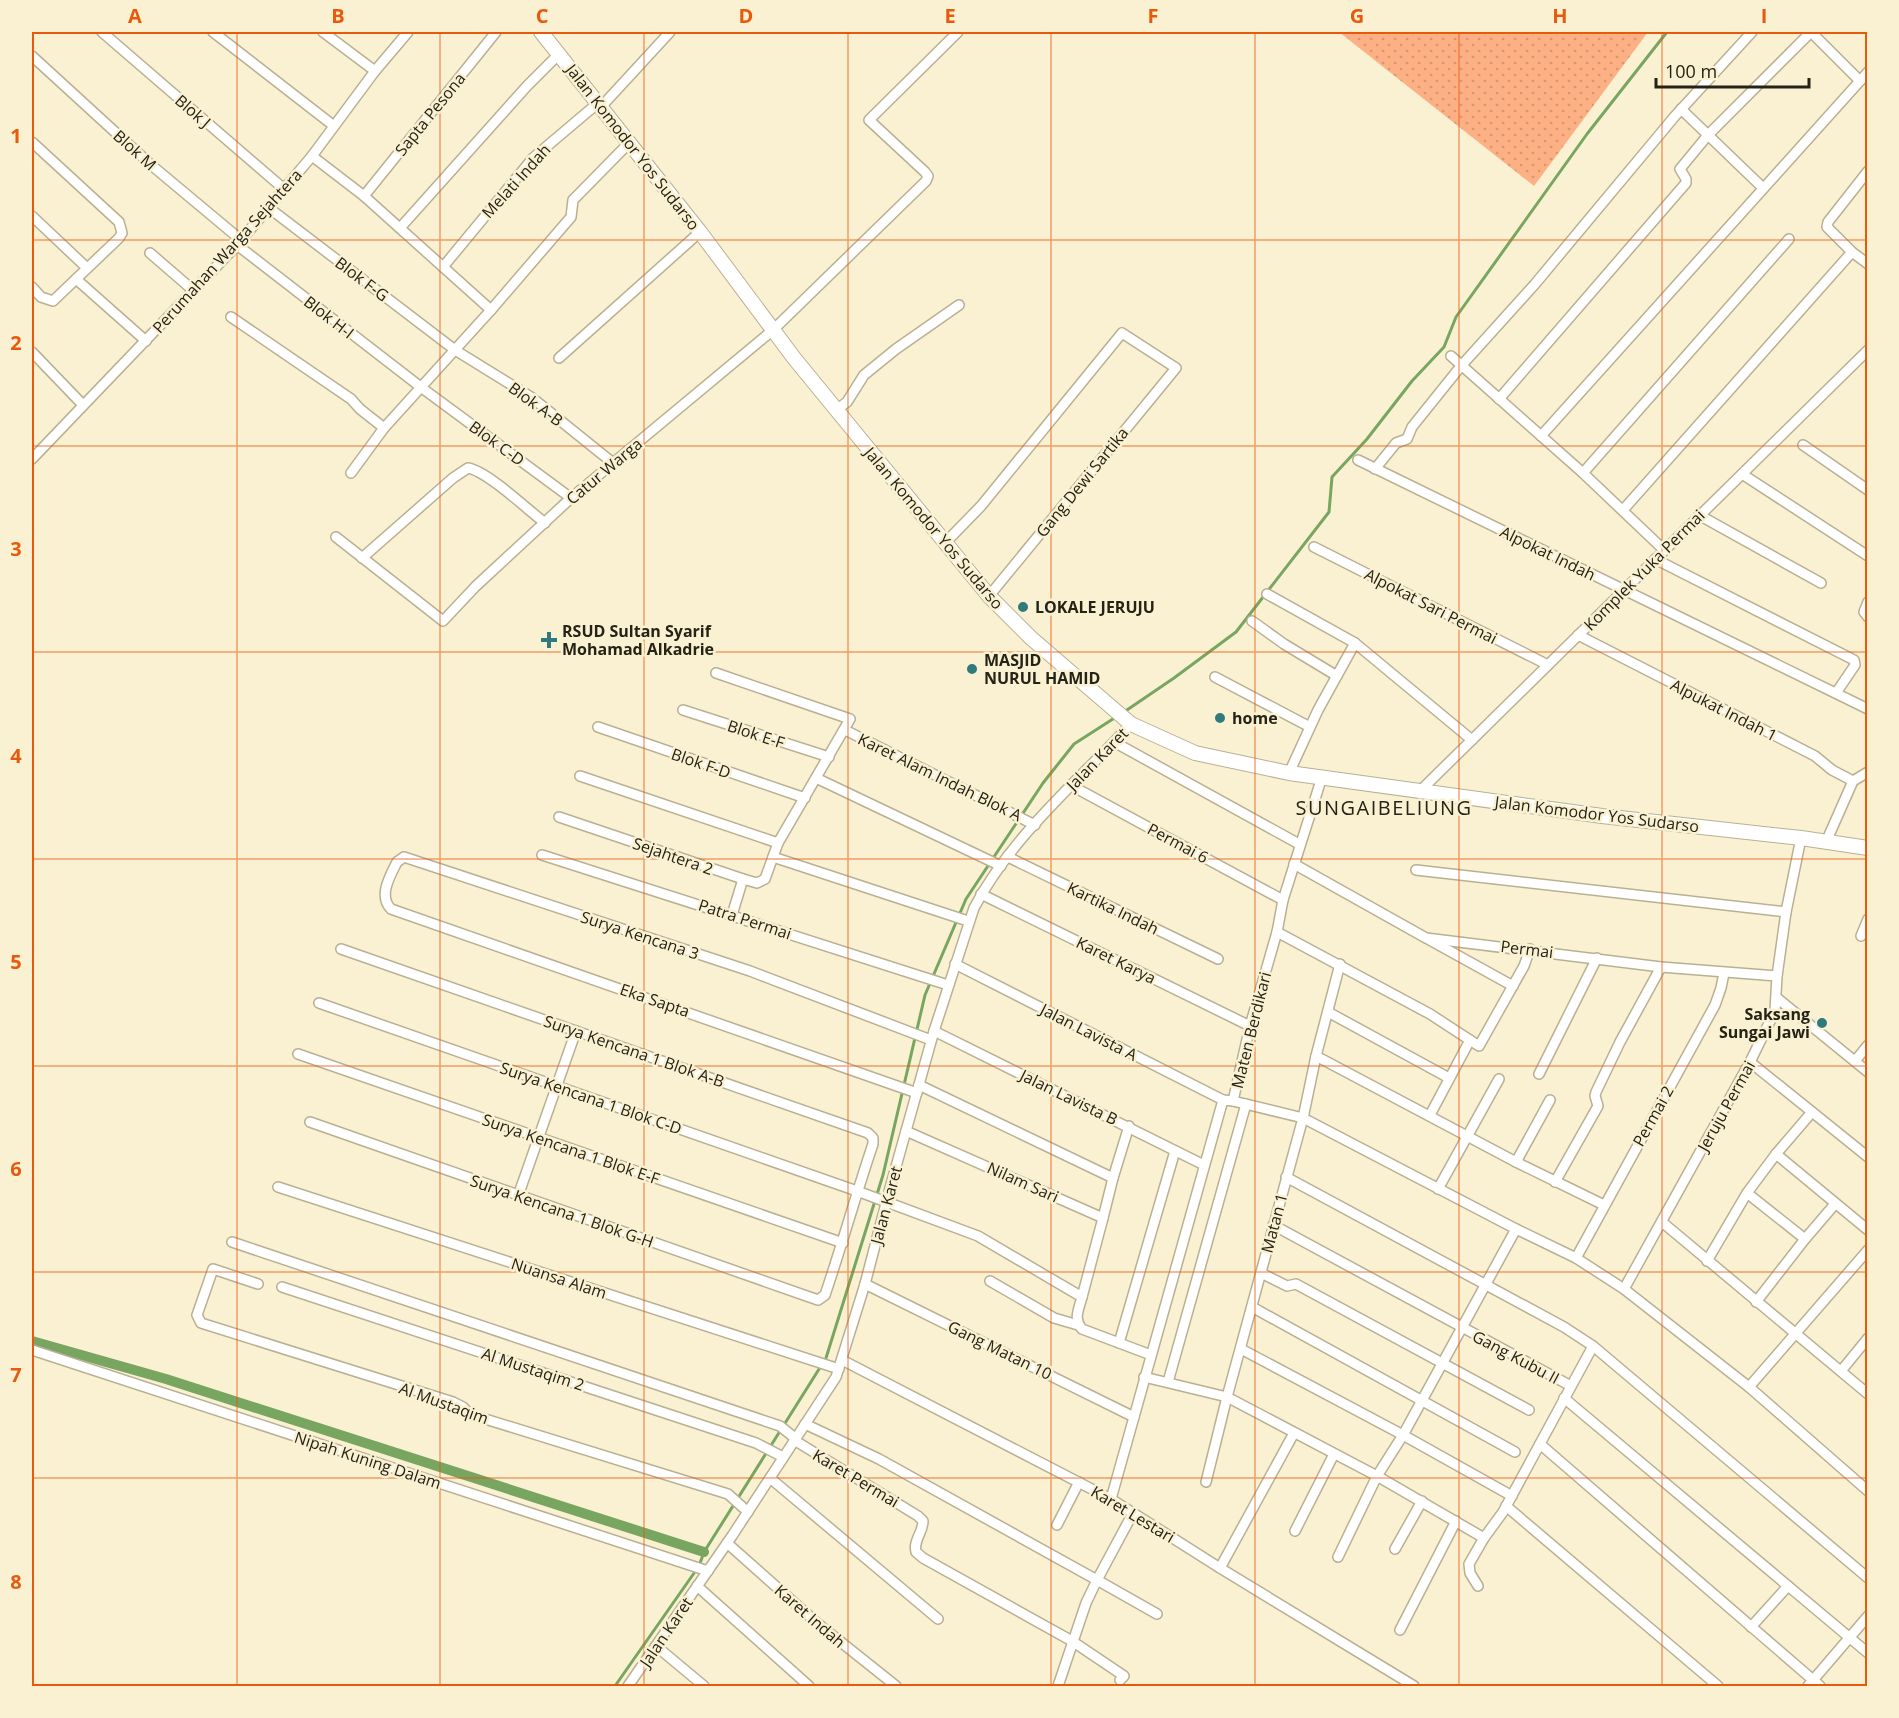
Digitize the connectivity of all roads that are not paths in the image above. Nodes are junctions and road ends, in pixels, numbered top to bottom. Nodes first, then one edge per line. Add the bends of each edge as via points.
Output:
1 (102, 32) edge
2 (213, 32) edge
3 (323, 32) edge
4 (408, 32) edge
5 (496, 32) edge
6 (669, 32) edge
7 (958, 32) edge
8 (1752, 32) edge
9 (1811, 32) edge
10 (546, 33) edge
11 (559, 54) junction
12 (32, 57) edge
13 (375, 71) junction
14 (1868, 72) edge
15 (1860, 81) junction
16 (600, 105) junction
17 (1681, 109) junction
18 (334, 126) junction
19 (1708, 135) junction
20 (32, 142) edge
21 (630, 142) junction
22 (312, 156) junction
23 (1866, 175) edge
24 (1763, 188) junction
25 (284, 189) junction
26 (364, 196) junction
27 (269, 208) junction
28 (32, 216) edge
29 (400, 228) junction
30 (700, 232) junction
31 (1789, 239) dead end
32 (239, 242) junction
33 (1852, 252) junction
34 (150, 254) dead end
35 (1868, 264) edge
36 (443, 267) junction
37 (87, 268) junction
38 (76, 279) junction
39 (32, 287) edge
40 (194, 291) junction
41 (959, 305) dead end
42 (491, 310) junction
43 (231, 317) dead end
44 (773, 330) junction
45 (146, 341) junction
46 (455, 350) junction
47 (1868, 350) edge
48 (32, 351) edge
49 (1451, 356) dead end
50 (559, 358) dead end
51 (1461, 366) junction
52 (422, 388) junction
53 (1499, 399) junction
54 (82, 405) junction
55 (836, 410) junction
56 (384, 428) junction
57 (1541, 436) junction
58 (1803, 445) dead end
59 (35, 448) edge
60 (32, 459) edge
61 (1358, 460) dead end
62 (613, 463) junction
63 (1376, 469) junction
64 (351, 473) dead end
65 (1583, 473) junction
66 (1742, 474) junction
67 (1868, 490) edge
68 (571, 498) junction
69 (1623, 510) junction
70 (1699, 516) junction
71 (545, 523) junction
72 (336, 537) dead end
73 (944, 544) junction
74 (1314, 547) dead end
75 (1664, 550) junction
76 (1868, 556) edge
77 (362, 558) junction
78 (1655, 559) junction
79 (1821, 583) dead end
80 (1623, 590) junction
81 (1267, 594) dead end
82 (989, 596) junction
83 (1868, 602) edge
84 (1868, 617) edge
85 (1252, 621) dead end
86 (1578, 635) junction
87 (1354, 643) junction
88 (1548, 665) junction
89 (716, 673) dead end
90 (1337, 675) junction
91 (1215, 677) dead end
92 (1836, 693) junction
93 (1868, 709) edge
94 (683, 710) dead end
95 (1130, 724) junction
96 (598, 727) dead end
97 (1310, 727) junction
98 (845, 730) junction
99 (1472, 740) junction
100 (1114, 742) junction
101 (829, 757) junction
102 (1868, 772) edge
103 (1289, 773) junction
104 (580, 776) dead end
105 (1322, 777) junction
106 (816, 778) junction
107 (1853, 781) junction
108 (1072, 786) junction
109 (1421, 790) junction
110 (805, 798) junction
111 (559, 817) dead end
112 (1031, 823) junction
113 (1801, 838) junction
114 (778, 843) junction
115 (1826, 843) junction
116 (1299, 844) junction
117 (1868, 848) edge
118 (542, 855) dead end
119 (773, 857) junction
120 (1008, 857) junction
121 (1294, 864) junction
122 (999, 865) junction
123 (1416, 870) dead end
124 (743, 879) junction
125 (981, 894) junction
126 (1283, 900) junction
127 (392, 909) joint
128 (1786, 912) junction
129 (732, 915) junction
130 (1868, 919) edge
131 (966, 920) junction
132 (1277, 932) junction
133 (1861, 936) dead end
134 (1426, 938) junction
135 (341, 949) dead end
136 (1530, 949) junction
137 (1597, 958) junction
138 (1218, 959) dead end
139 (955, 963) junction
140 (1340, 964) junction
141 (1661, 967) junction
142 (1724, 973) junction
143 (1777, 976) junction
144 (946, 984) junction
145 (1513, 986) junction
146 (1777, 998) junction
147 (319, 1003) dead end
148 (1328, 1012) junction
149 (1250, 1026) junction
150 (576, 1031) junction
151 (930, 1036) junction
152 (1470, 1040) junction
153 (1868, 1046) edge
154 (298, 1054) dead end
155 (1316, 1056) junction
156 (1856, 1061) junction
157 (1750, 1062) junction
158 (1868, 1072) edge
159 (1539, 1074) dead end
160 (1449, 1078) junction
161 (1499, 1079) dead end
162 (557, 1086) junction
163 (916, 1089) junction
164 (1550, 1100) dead end
165 (1228, 1101) junction
166 (1246, 1104) junction
167 (1812, 1112) junction
168 (1430, 1115) junction
169 (1303, 1118) junction
170 (309, 1122) dead end
171 (1129, 1126) junction
172 (906, 1131) junction
173 (1468, 1136) junction
174 (538, 1138) junction
175 (1176, 1151) junction
176 (1776, 1154) junction
177 (1868, 1157) edge
178 (1516, 1162) junction
179 (1204, 1166) junction
180 (1286, 1177) junction
181 (1113, 1178) junction
182 (1555, 1182) junction
183 (278, 1187) dead end
184 (1438, 1189) junction
185 (860, 1192) junction
186 (1747, 1193) junction
187 (518, 1196) junction
188 (884, 1201) junction
189 (1835, 1204) junction
190 (1604, 1205) junction
191 (1103, 1218) junction
192 (1662, 1222) junction
193 (1273, 1225) junction
194 (1516, 1229) junction
195 (1868, 1230) edge
196 (1805, 1239) junction
197 (232, 1242) dead end
198 (843, 1243) junction
199 (1868, 1250) edge
200 (1576, 1258) junction
201 (1707, 1261) junction
202 (1261, 1273) junction
203 (990, 1281) dead end
204 (258, 1284) dead end
205 (865, 1284) junction
206 (1486, 1285) junction
207 (282, 1287) dead end
208 (1624, 1288) junction
209 (1083, 1298) junction
210 (813, 1300) joint
211 (1756, 1302) junction
212 (1252, 1307) junction
213 (1078, 1325) junction
214 (1462, 1328) junction
215 (1795, 1334) junction
216 (1868, 1338) edge
217 (1119, 1343) junction
218 (1593, 1346) junction
219 (1241, 1349) junction
220 (32, 1350) edge
221 (1151, 1355) junction
222 (1443, 1362) junction
223 (839, 1366) junction
224 (1841, 1371) junction
225 (1144, 1377) junction
226 (1168, 1382) junction
227 (1571, 1386) junction
228 (1749, 1387) junction
229 (1868, 1394) edge
230 (1227, 1397) junction
231 (1564, 1398) junction
232 (1423, 1400) junction
233 (1529, 1410) dead end
234 (1134, 1417) junction
235 (805, 1424) junction
236 (1294, 1433) junction
237 (1403, 1434) junction
238 (794, 1438) junction
239 (1540, 1444) junction
240 (1515, 1452) dead end
241 (1335, 1454) junction
242 (779, 1455) junction
243 (1377, 1476) junction
244 (770, 1478) junction
245 (1079, 1482) junction
246 (1206, 1482) dead end
247 (1868, 1491) edge
248 (1512, 1496) junction
249 (1111, 1498) junction
250 (1422, 1502) junction
251 (1506, 1506) junction
252 (746, 1511) junction
253 (1133, 1513) junction
254 (1456, 1521) junction
255 (1057, 1525) dead end
256 (1295, 1531) dead end
257 (1484, 1538) junction
258 (727, 1543) junction
259 (1395, 1549) dead end
260 (1338, 1557) dead end
261 (1220, 1568) junction
262 (706, 1570) junction
263 (1868, 1578) edge
264 (1097, 1580) junction
265 (697, 1586) junction
266 (1478, 1586) dead end
267 (1788, 1586) junction
268 (1157, 1614) dead end
269 (1868, 1616) edge
270 (938, 1619) dead end
271 (1751, 1627) junction
272 (1400, 1630) dead end
273 (1848, 1637) junction
274 (1072, 1641) junction
275 (656, 1646) junction
276 (1868, 1653) edge
277 (1120, 1680) dead end
278 (1813, 1685) edge
279 (628, 1686) edge
280 (704, 1686) edge
281 (809, 1686) edge
282 (896, 1686) edge
283 (1058, 1686) edge
284 (1414, 1686) edge
285 (1718, 1686) edge

1 - 25 street, Blok J
2 - 18 street
3 - 13 street
4 - 13 street, Perumahan Warga Sejahtera
5 - 26 street, Sapta Pesona
6 - 16 street, Melati Indah
7 - 44 street, Catur Warga via 869,120 928,179
8 - 17 street
9 - 15 street
9 - 19 street
10 - 11 street, Jalan Komodor Yos Sudarso
11 - 16 street, Jalan Komodor Yos Sudarso
11 - 29 street
12 - 32 street, Blok M
13 - 18 street, Perumahan Warga Sejahtera
14 - 15 street
15 - 24 street
16 - 21 street, Jalan Komodor Yos Sudarso
16 - 36 street, Melati Indah via 533,158
17 - 19 street
17 - 51 street
18 - 22 street, Perumahan Warga Sejahtera
19 - 24 street
19 - 53 street via 1681,166 1686,183
20 - 37 street via 122,227 119,238
21 - 30 street, Jalan Komodor Yos Sudarso
21 - 42 street via 573,200 571,217
22 - 25 street, Perumahan Warga Sejahtera
22 - 26 street
23 - 33 street via 1828,222 1829,231
24 - 57 street
25 - 27 street, Perumahan Warga Sejahtera
26 - 29 street
27 - 32 street, Perumahan Warga Sejahtera
27 - 46 street, Blok F-G
28 - 37 street
29 - 36 street
30 - 44 street, Jalan Komodor Yos Sudarso
30 - 50 street
31 - 65 street
32 - 40 street, Perumahan Warga Sejahtera
32 - 52 street, Blok H-I
33 - 35 street
33 - 69 street
34 - 40 street
36 - 42 street
37 - 38 street
38 - 39 street via 53,301 41,297
38 - 45 street
40 - 45 street, Perumahan Warga Sejahtera
41 - 55 street via 864,375 847,402
42 - 46 street
43 - 56 street via 351,399
44 - 55 street, Jalan Komodor Yos Sudarso
44 - 62 street, Catur Warga
45 - 54 street, Perumahan Warga Sejahtera
46 - 52 street
46 - 62 street, Blok A-B via 531,397
47 - 66 street, Komplek Yuka Permai
48 - 54 street
49 - 51 street
51 - 53 street
51 - 63 street via 1412,427 1407,439 1396,443
52 - 56 street
52 - 68 street, Blok C-D
53 - 57 street
54 - 59 street, Perumahan Warga Sejahtera
55 - 73 street, Jalan Komodor Yos Sudarso
56 - 64 street
57 - 65 street
58 - 67 street
59 - 60 street, Perumahan Warga Sejahtera
61 - 63 street, Alpokat Indah
62 - 68 street, Catur Warga
63 - 80 street, Alpokat Indah
65 - 69 street
66 - 70 street, Komplek Yuka Permai
66 - 76 street
68 - 71 street, Catur Warga
69 - 75 street
70 - 75 street, Komplek Yuka Permai
70 - 79 street
71 - 77 street via 468,468
71 - 77 street, Catur Warga via 443,621
72 - 77 street
73 - 82 street, Jalan Komodor Yos Sudarso
73 - 82 street, Gang Dewi Sartika via 981,507 1122,333 1176,368
74 - 88 street, Alpokat Sari Permai
75 - 78 street, Komplek Yuka Permai
78 - 80 street, Komplek Yuka Permai
78 - 92 street via 1854,660 1855,665
80 - 86 street, Komplek Yuka Permai
80 - 92 street, Alpokat Indah
81 - 87 street
82 - 95 street, Jalan Komodor Yos Sudarso
83 - 84 street via 1864,612
85 - 90 street
86 - 88 street, Komplek Yuka Permai
86 - 107 street, Alpukat Indah 1 via 1815,756
87 - 90 street
87 - 99 street
88 - 99 street, Komplek Yuka Permai
89 - 98 street via 848,717
90 - 97 street
91 - 97 street
92 - 93 street, Alpokat Indah
94 - 101 street, Blok E-F
95 - 100 street, Jalan Karet
95 - 103 street, Jalan Komodor Yos Sudarso via 1195,753
96 - 110 street, Blok F-D
97 - 103 street
98 - 101 street
98 - 112 street, Karet Alam Indah Blok A
99 - 109 street, Komplek Yuka Permai
100 - 108 street, Jalan Karet
100 - 116 street
101 - 106 street
102 - 107 street
103 - 105 street, Jalan Komodor Yos Sudarso
104 - 114 street
105 - 109 street, Jalan Komodor Yos Sudarso
105 - 116 street, Maten Berdikari
106 - 110 street
106 - 122 street
107 - 115 street
108 - 112 street, Jalan Karet
108 - 126 street, Permai 6
109 - 113 street, Jalan Komodor Yos Sudarso via 1602,816
110 - 114 street
111 - 124 street, Sejahtera 2
112 - 120 street, Jalan Karet
113 - 115 street, Jalan Komodor Yos Sudarso
113 - 128 street, Jeruju Permai
114 - 119 street
115 - 117 street, Jalan Komodor Yos Sudarso
116 - 121 street, Maten Berdikari
118 - 129 street, Patra Permai
119 - 124 street via 761,882
119 - 131 street
120 - 122 street, Jalan Karet
120 - 138 street, Kartika Indah
121 - 126 street, Maten Berdikari
121 - 134 street, Permai
122 - 125 street, Jalan Karet
123 - 128 street
124 - 129 street
125 - 131 street, Jalan Karet
125 - 149 street, Karet Karya
126 - 132 street, Maten Berdikari
127 - 151 street, Surya Kencana 3 via 384,896 396,862 404,858 750,971
127 - 163 street, Eka Sapta
128 - 143 street, Jeruju Permai
129 - 144 street, Patra Permai
130 - 133 street
131 - 139 street, Jalan Karet
132 - 140 street
132 - 149 street, Maten Berdikari
134 - 136 street, Permai
134 - 145 street
135 - 150 street, Surya Kencana 1 Blok A-B
136 - 137 street, Permai
136 - 145 street
137 - 141 street, Permai
137 - 159 street
139 - 144 street, Jalan Karet
139 - 165 street, Jalan Lavista A
140 - 148 street, Matan 1
140 - 152 street
141 - 142 street, Permai
141 - 182 street via 1596,1092 1598,1106
142 - 143 street, Permai
142 - 190 street, Permai 2 via 1715,1005
143 - 146 street, Jeruju Permai
144 - 151 street, Jalan Karet
145 - 152 street via 1479,1046
146 - 156 street
146 - 157 street, Jeruju Permai via 1775,1011
147 - 162 street, Surya Kencana 1 Blok C-D
148 - 155 street, Matan 1
148 - 160 street
149 - 165 street, Maten Berdikari
150 - 162 street
150 - 185 street, Surya Kencana 1 Blok A-B via 868,1133 873,1144
151 - 163 street, Jalan Karet
151 - 171 street, Jalan Lavista B
152 - 160 street
153 - 156 street
154 - 174 street, Surya Kencana 1 Blok E-F
155 - 168 street
155 - 169 street, Matan 1
156 - 158 street
157 - 167 street
157 - 192 street, Jeruju Permai
160 - 168 street
161 - 173 street
162 - 174 street
162 - 185 street, Surya Kencana 1 Blok C-D
163 - 172 street, Jalan Karet
163 - 181 street, Eka Sapta
164 - 178 street
165 - 166 street, Jalan Lavista A
165 - 179 street, Maten Berdikari
166 - 169 street, Jalan Lavista A
166 - 226 street
167 - 176 street
167 - 177 street
168 - 173 street
169 - 180 street, Matan 1
169 - 184 street, Jalan Lavista A
170 - 187 street, Surya Kencana 1 Blok G-H
171 - 175 street, Jalan Lavista B
171 - 181 street
172 - 188 street, Jalan Karet
172 - 191 street, Nilam Sari
173 - 178 street
173 - 184 street
174 - 187 street
174 - 198 street, Surya Kencana 1 Blok E-F
175 - 179 street, Jalan Lavista B
175 - 217 street
176 - 186 street
176 - 189 street
178 - 182 street
179 - 221 street, Maten Berdikari
180 - 193 street, Matan 1
180 - 206 street
181 - 191 street
182 - 190 street
183 - 223 street, Nuansa Alam
184 - 194 street, Jalan Lavista A
185 - 188 street, Surya Kencana 1 Blok C-D
185 - 198 street, Surya Kencana 1 Blok A-B
186 - 196 street
186 - 201 street
187 - 210 street, Surya Kencana 1 Blok G-H
188 - 205 street, Jalan Karet
188 - 209 street, Surya Kencana 1 Blok C-D via 978,1236
189 - 195 street
189 - 196 street
190 - 200 street, Permai 2
191 - 209 street
192 - 201 street
192 - 208 street, Jeruju Permai
193 - 202 street, Matan 1
193 - 214 street, Gang Kubu II
194 - 200 street, Jalan Lavista A
194 - 206 street
196 - 211 street
197 - 238 street, Karet Permai via 780,1426
198 - 210 street, Surya Kencana 1 Blok A-B via 825,1295
199 - 215 street
200 - 208 street, Jalan Lavista A
201 - 211 street
202 - 212 street, Matan 1
202 - 222 street via 1287,1286 1296,1284
203 - 213 street via 1054,1318
204 - 252 street, Al Mustaqim via 213,1269 197,1315 201,1323 453,1402 469,1414 728,1494
205 - 223 street, Jalan Karet
205 - 234 street, Gang Matan 10
206 - 214 street
206 - 218 street
207 - 242 street, Al Mustaqim 2 via 756,1443
208 - 228 street, Jalan Lavista A
209 - 213 street
211 - 215 street
212 - 219 street, Matan 1
212 - 232 street
213 - 217 street
214 - 222 street
214 - 227 street, Gang Kubu II
215 - 224 street
215 - 228 street
216 - 224 street
217 - 221 street
218 - 227 street
218 - 263 street
219 - 230 street, Matan 1
219 - 237 street
220 - 262 street, Nipah Kuning Dalam
221 - 225 street, Maten Berdikari
222 - 232 street
222 - 233 street
223 - 235 street, Jalan Karet via 831,1386
223 - 245 street, Karet Lestari
224 - 229 street
225 - 226 street
225 - 234 street, Maten Berdikari
226 - 230 street
227 - 231 street
228 - 247 street, Jalan Lavista A
230 - 236 street
230 - 246 street, Matan 1
231 - 239 street
231 - 267 street
232 - 237 street
232 - 240 street
234 - 249 street, Maten Berdikari
235 - 238 street, Jalan Karet
235 - 264 street via 879,1460
236 - 241 street
236 - 261 street
237 - 243 street
237 - 248 street
238 - 242 street, Jalan Karet
238 - 274 street, Karet Permai via 918,1516 923,1526 914,1545 916,1552
239 - 248 street
239 - 271 street
241 - 243 street
241 - 256 street
242 - 244 street, Jalan Karet
243 - 250 street
243 - 260 street
244 - 252 street, Jalan Karet
244 - 270 street
245 - 249 street, Karet Lestari
245 - 255 street
248 - 251 street
249 - 253 street, Karet Lestari
250 - 254 street
250 - 259 street
251 - 257 street
251 - 285 street
252 - 258 street, Jalan Karet
253 - 261 street, Karet Lestari
253 - 264 street
254 - 257 street
254 - 272 street
257 - 266 street via 1470,1564 1470,1573
258 - 262 street, Jalan Karet
258 - 282 street, Karet Indah
261 - 284 street, Karet Lestari
262 - 265 street, Jalan Karet
264 - 268 street
264 - 274 street
265 - 275 street, Jalan Karet
265 - 281 street
267 - 271 street
267 - 273 street
269 - 273 street
271 - 278 street
273 - 276 street
273 - 278 street
274 - 277 street via 1124,1676
274 - 283 street
275 - 279 street, Jalan Karet
275 - 280 street

